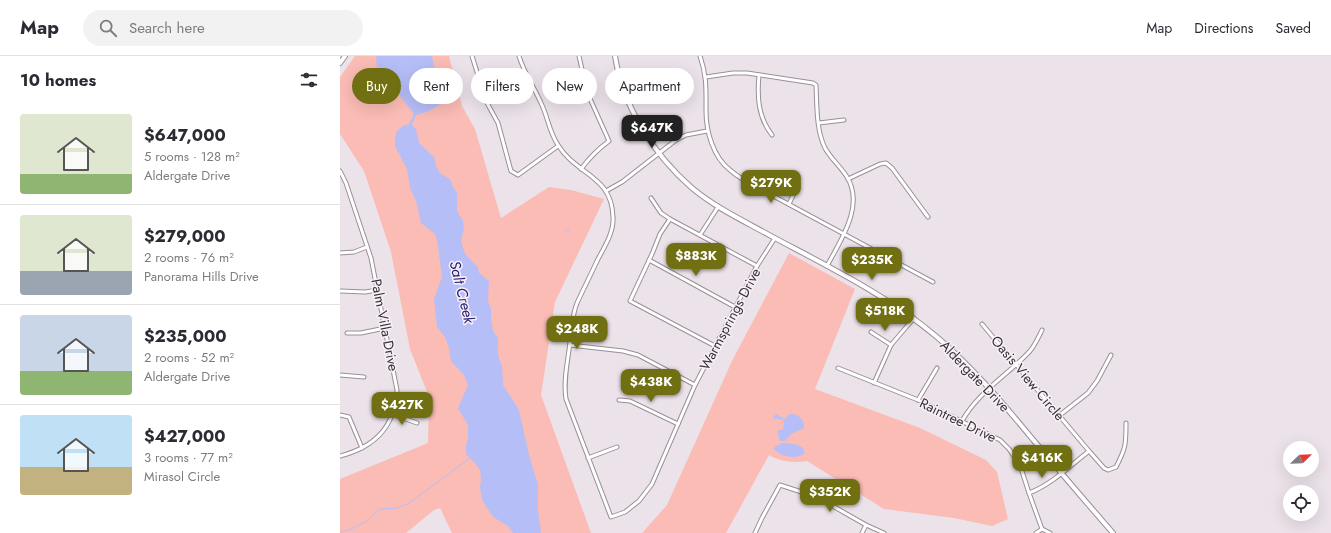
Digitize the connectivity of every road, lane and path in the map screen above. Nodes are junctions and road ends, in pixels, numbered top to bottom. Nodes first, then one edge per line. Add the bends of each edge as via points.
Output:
1 (345, 56) edge
2 (472, 56) edge
3 (519, 56) edge
4 (579, 56) edge
5 (615, 56) edge
6 (700, 56) edge
7 (340, 63) edge
8 (759, 75) junction
9 (706, 77) junction
10 (844, 120) dead end
11 (819, 123) junction
12 (707, 131) junction
13 (772, 135) dead end
14 (558, 146) junction
15 (658, 153) junction
16 (582, 169) junction
17 (340, 171) edge
18 (848, 179) junction
19 (796, 189) dead end
20 (606, 191) junction
21 (652, 198) dead end
22 (789, 204) junction
23 (718, 207) junction
24 (928, 217) dead end
25 (670, 219) junction
26 (843, 234) junction
27 (700, 235) junction
28 (775, 238) junction
29 (367, 247) junction
30 (340, 253) edge
31 (649, 260) junction
32 (757, 266) junction
33 (827, 266) junction
34 (933, 282) dead end
35 (378, 290) junction
36 (340, 291) edge
37 (736, 307) junction
38 (914, 318) junction
39 (982, 324) dead end
40 (385, 328) junction
41 (1042, 330) dead end
42 (347, 332) dead end
43 (871, 332) dead end
44 (570, 345) junction
45 (891, 345) junction
46 (715, 346) junction
47 (1111, 355) dead end
48 (1016, 364) junction
49 (838, 368) dead end
50 (937, 368) dead end
51 (340, 375) edge
52 (364, 377) dead end
53 (874, 383) junction
54 (696, 385) junction
55 (989, 388) junction
56 (619, 400) dead end
57 (918, 400) junction
58 (392, 414) junction
59 (340, 415) edge
60 (1060, 415) junction
61 (962, 420) junction
62 (417, 423) dead end
63 (1126, 423) dead end
64 (678, 424) junction
65 (362, 448) junction
66 (617, 448) dead end
67 (1089, 451) junction
68 (340, 456) edge
69 (588, 458) junction
70 (1062, 473) junction
71 (1029, 494) junction
72 (866, 525) junction
73 (1042, 529) junction
74 (756, 533) edge
75 (862, 533) edge
76 (884, 533) edge
77 (1036, 533) edge
78 (1050, 533) edge
79 (1112, 533) edge

1 - 7 street
2 - 14 street via 486,101 498,123 512,171 518,175
3 - 14 street
4 - 16 street via 587,92 609,141 591,155
5 - 15 street, Aldergate Drive via 629,102
6 - 9 street
8 - 9 street via 733,73
8 - 11 street via 813,82 816,85
8 - 13 street via 760,110 764,123
9 - 12 street
10 - 11 street
11 - 18 street via 821,136 830,157
12 - 15 street via 686,135
12 - 22 street via 728,170
14 - 16 street via 569,160
15 - 20 street via 622,182
15 - 23 street, Aldergate Drive via 693,188
16 - 20 street via 598,180
17 - 29 street, Palm Villa Drive
18 - 24 street via 886,163
18 - 26 street via 853,206
19 - 22 street
20 - 44 street via 613,216 611,232 576,305
21 - 25 street via 661,213
22 - 26 street
23 - 27 street
23 - 28 street, Aldergate Drive
25 - 27 street
25 - 31 street via 660,234
26 - 33 street
26 - 34 street
27 - 32 street
28 - 32 street, Warmsprings Drive
28 - 33 street, Aldergate Drive
29 - 30 street via 354,252
29 - 35 street, Palm Villa Drive
31 - 37 street
31 - 46 street via 630,300
32 - 37 street, Warmsprings Drive
33 - 38 street, Aldergate Drive via 872,290
35 - 36 street
35 - 40 street, Palm Villa Drive
37 - 46 street, Warmsprings Drive
38 - 45 street
38 - 55 street, Aldergate Drive via 965,362
39 - 48 street, Oasis View Circle
40 - 42 street
40 - 58 street, Palm Villa Drive via 396,381 396,400
41 - 48 street via 1032,350
43 - 45 street
44 - 54 street via 638,355
44 - 69 street via 565,376 566,400
45 - 53 street
46 - 54 street, Warmsprings Drive
47 - 60 street via 1098,381 1088,393
48 - 55 street
48 - 60 street, Oasis View Circle
49 - 53 street, Raintree Drive
50 - 57 street
51 - 52 street
53 - 57 street, Raintree Drive
54 - 64 street, Warmsprings Drive
55 - 61 street
55 - 70 street, Aldergate Drive
56 - 64 street via 630,401
57 - 61 street, Raintree Drive
58 - 62 street
58 - 65 street, Palm Villa Drive via 382,433
59 - 65 street via 349,417
60 - 67 street, Oasis View Circle
61 - 71 street, Raintree Drive via 1000,440 1009,449 1020,465
63 - 67 street, Oasis View Circle via 1125,450 1116,467 1108,470 1104,468
64 - 69 street, Warmsprings Drive via 652,484 639,502 625,512 611,517
65 - 68 street, Palm Villa Drive
66 - 69 street
67 - 70 street
70 - 71 street via 1047,485
70 - 79 street, Aldergate Drive
71 - 73 street, Raintree Drive
72 - 74 street via 817,497 780,485
72 - 75 street
72 - 76 street
73 - 77 street
73 - 78 street

